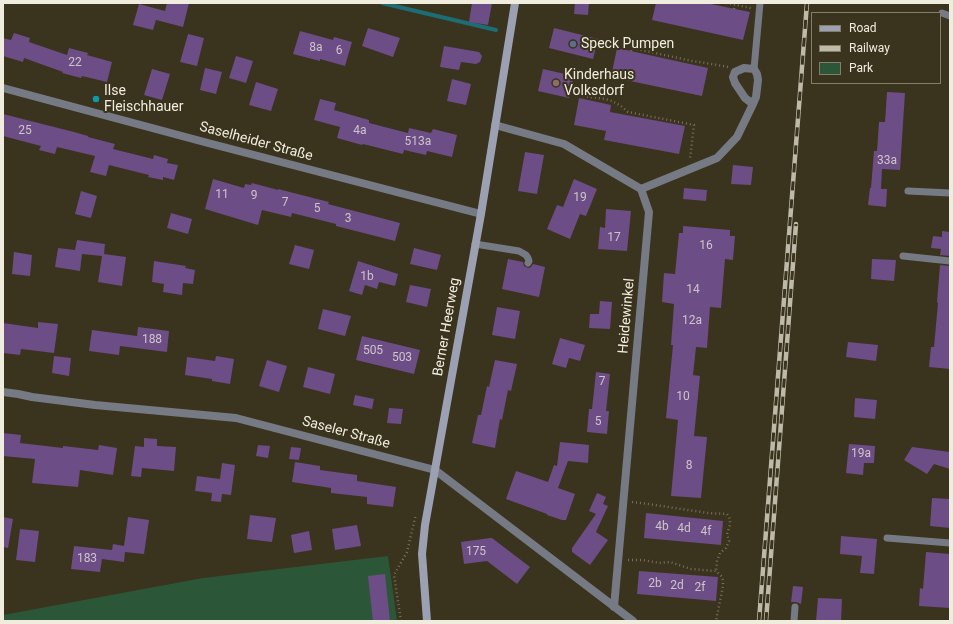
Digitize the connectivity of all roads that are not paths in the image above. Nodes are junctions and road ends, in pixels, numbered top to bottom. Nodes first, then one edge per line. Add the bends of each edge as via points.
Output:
1 (515, 3) edge
2 (760, 6) edge
3 (942, 13) dead end
4 (950, 16) edge
5 (754, 69) junction
6 (3, 88) edge
7 (753, 104) junction
8 (495, 125) junction
9 (641, 189) junction
10 (908, 191) dead end
11 (950, 193) edge
12 (481, 214) junction
13 (475, 244) junction
14 (903, 256) dead end
15 (950, 261) edge
16 (528, 263) dead end
17 (3, 392) edge
18 (435, 470) junction
19 (887, 538) dead end
20 (950, 543) edge
21 (614, 607) junction
22 (795, 607) dead end
23 (427, 621) edge
24 (633, 621) edge
25 (794, 621) edge

1 - 8 main road, Berner Heerweg
2 - 5 lane
3 - 4 lane
5 - 7 street via 758,80
5 - 7 street via 744,68 735,72 734,77 734,83
6 - 12 street, Saselheider Straße
7 - 9 street via 737,137 717,158
8 - 9 street via 564,144
8 - 12 main road, Berner Heerweg
9 - 21 street, Heidewinkel via 649,212
10 - 11 lane
12 - 13 main road, Berner Heerweg
13 - 16 lane via 519,251 526,255
13 - 18 main road, Berner Heerweg
14 - 15 lane
17 - 18 street, Saseler Straße via 236,418
18 - 21 street, Saseler Straße
18 - 23 main road, Berner Heerweg via 422,554
19 - 20 lane
21 - 24 street, Saseler Straße
22 - 25 lane

